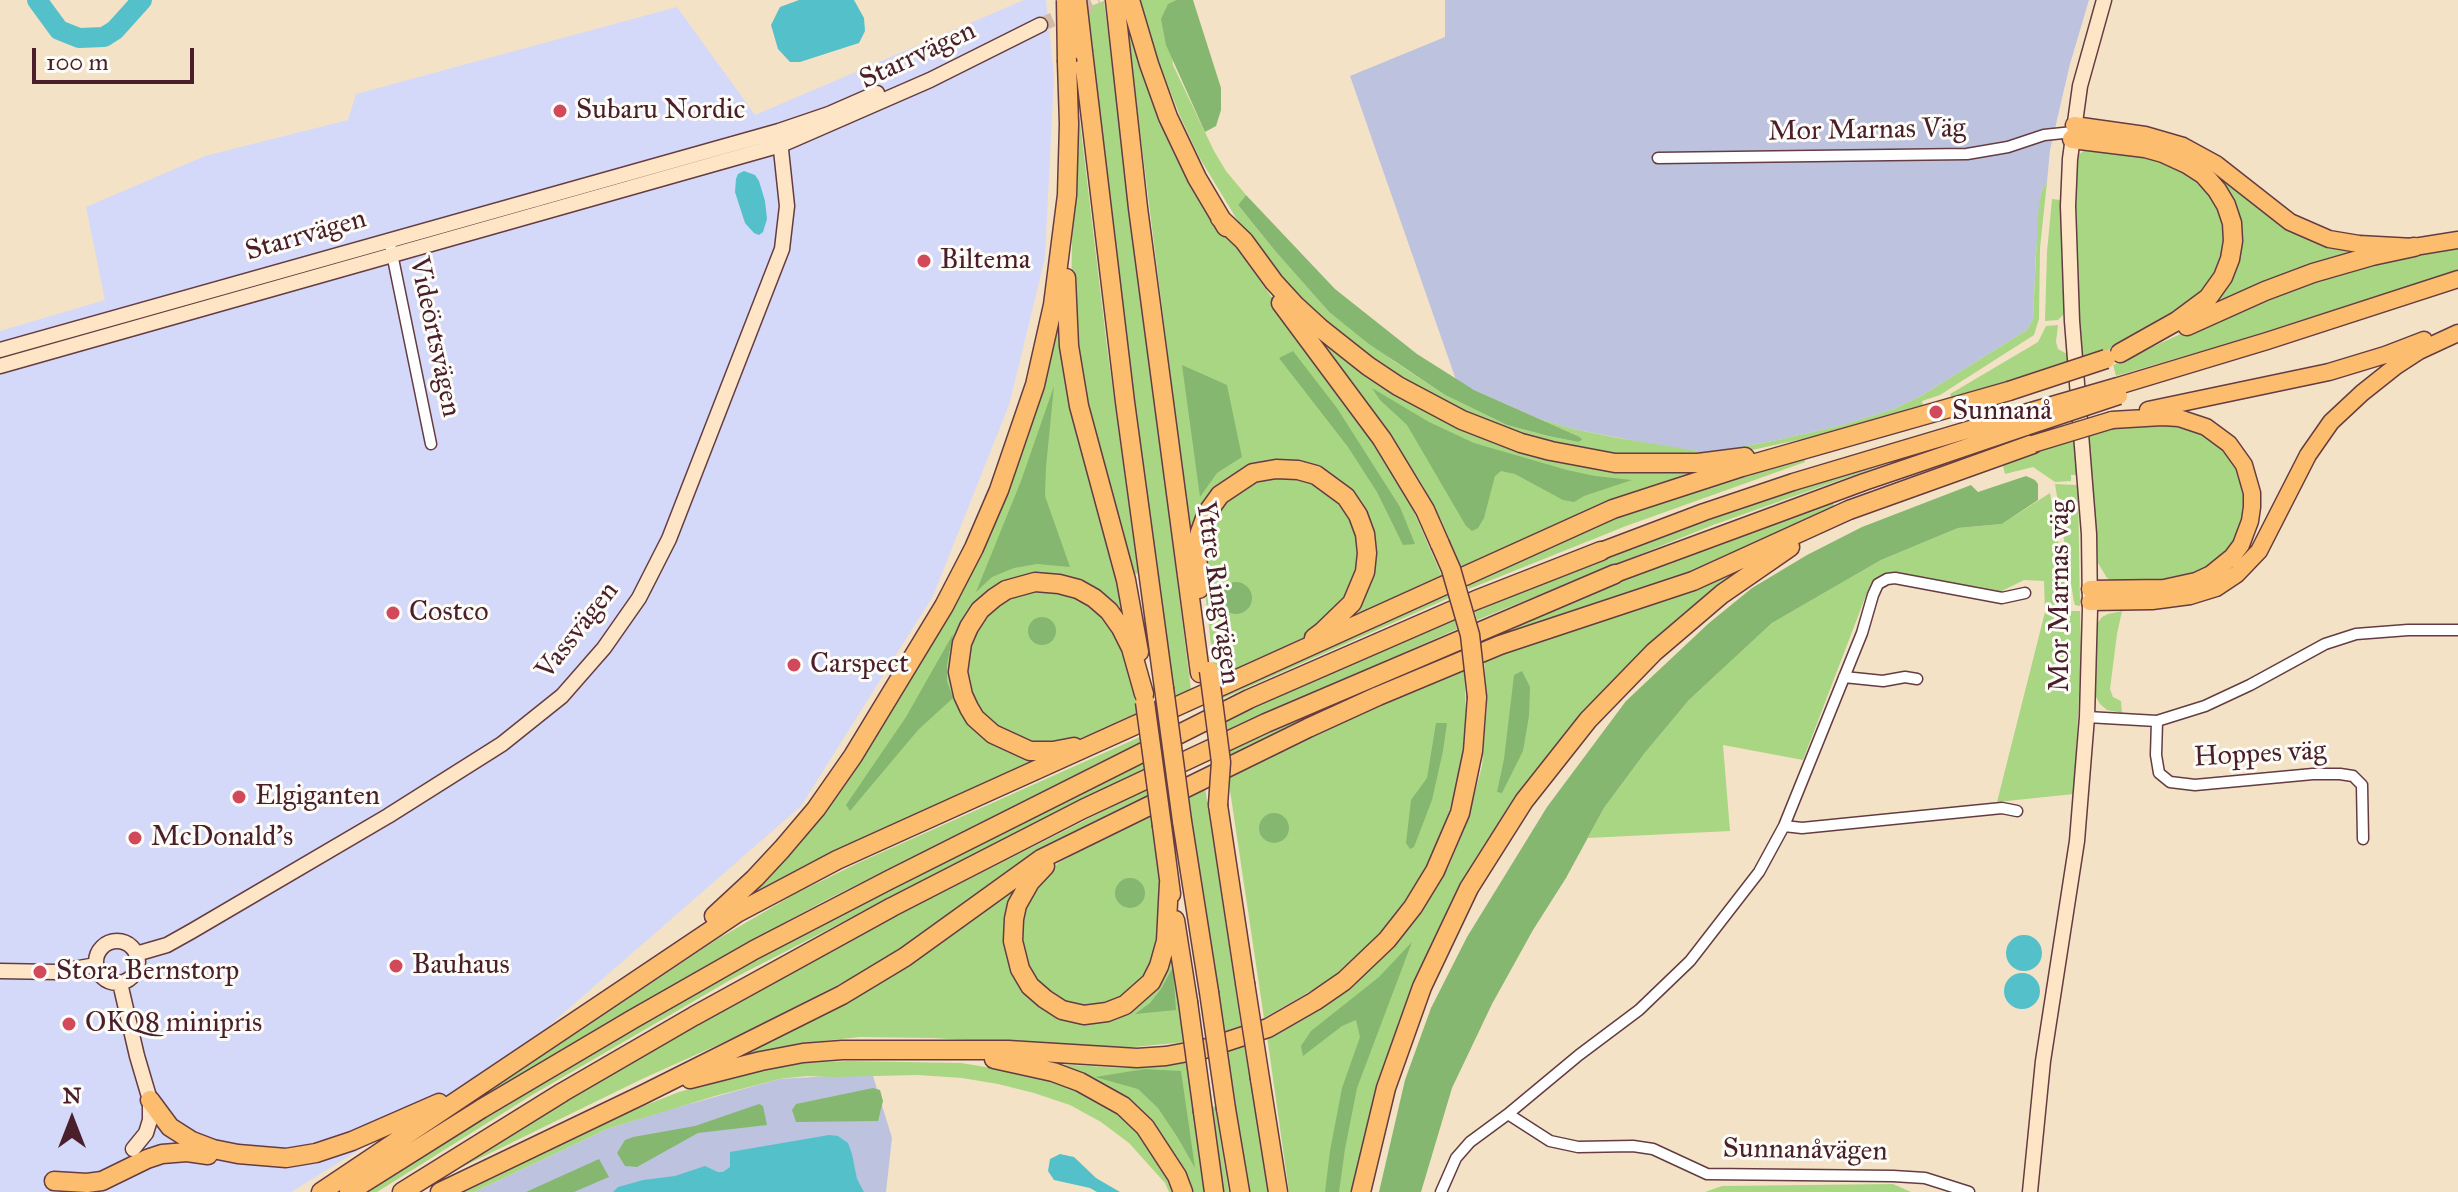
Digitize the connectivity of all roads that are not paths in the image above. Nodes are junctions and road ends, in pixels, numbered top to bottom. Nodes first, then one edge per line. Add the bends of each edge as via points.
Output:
1 (1066, 0) edge
2 (1077, 0) edge
3 (1115, 0) edge
4 (1130, 0) edge
5 (2104, 0) edge
6 (1075, 57) junction
7 (2073, 132) junction
8 (780, 138) junction
9 (690, 155) junction
10 (1658, 158) dead end
11 (694, 170) junction
12 (500, 208) junction
13 (1220, 218) junction
14 (504, 224) junction
15 (1065, 224) junction
16 (389, 239) junction
17 (2458, 240) edge
18 (2414, 247) junction
19 (393, 256) junction
20 (2458, 279) edge
21 (2458, 288) edge
22 (2458, 326) edge
23 (2458, 333) edge
24 (0, 350) edge
25 (2113, 356) junction
26 (0, 366) edge
27 (2119, 391) junction
28 (2112, 420) junction
29 (1893, 425) junction
30 (2027, 428) junction
31 (431, 444) dead end
32 (1879, 498) junction
33 (1601, 551) joint
34 (1615, 574) joint
35 (2025, 593) dead end
36 (2090, 596) junction
37 (2458, 630) edge
38 (1205, 672) junction
39 (1844, 677) junction
40 (1237, 679) junction
41 (1917, 679) dead end
42 (1149, 703) junction
43 (2087, 717) junction
44 (2157, 721) junction
45 (2017, 811) dead end
46 (1784, 826) junction
47 (1104, 827) junction
48 (2363, 839) dead end
49 (1169, 883) junction
50 (136, 954) junction
51 (96, 965) junction
52 (0, 971) edge
53 (120, 983) junction
54 (952, 1051) junction
55 (490, 1080) junction
56 (642, 1095) junction
57 (150, 1100) junction
58 (1508, 1114) junction
59 (133, 1149) dead end
60 (286, 1158) junction
61 (54, 1181) dead end
62 (321, 1192) edge
63 (349, 1192) edge
64 (402, 1192) edge
65 (440, 1192) edge
66 (1183, 1192) edge
67 (1214, 1192) edge
68 (1240, 1192) edge
69 (1278, 1192) edge
70 (1361, 1192) edge
71 (1441, 1192) edge
72 (1969, 1192) edge
73 (2030, 1192) edge

1 - 6 highway, bridge
2 - 6 highway, bridge
3 - 38 highway, Yttre Ringvägen via 1142,239
4 - 13 highway via 1168,117
5 - 7 street, Mor Marnas väg
6 - 15 highway
6 - 68 highway, bridge via 1182,821
7 - 10 street, Mor Marnas Väg via 1967,154
7 - 18 main road via 2145,135 2183,146 2216,164 2290,222 2322,237
7 - 25 highway via 2163,153 2187,164 2217,190 2232,223 2230,259 2208,298
7 - 36 street, Mor Marnas väg via 2069,262
8 - 8 street, Starrvägen via 930,80 1040,25 829,114
8 - 9 street, Starrvägen
8 - 11 street, Starrvägen
8 - 50 street, Vassvägen via 787,206 775,269 669,539 639,598 604,648 562,696 502,744 205,924 167,945
9 - 11 street
9 - 12 street, Starrvägen
11 - 14 street, Starrvägen
12 - 14 street
12 - 16 street, Starrvägen
13 - 29 highway via 1296,306 1368,366 1430,404 1521,443 1615,463 1698,463
13 - 54 highway, bridge via 1382,439 1425,510 1451,569 1470,635 1477,697 1467,784 1452,833 1435,871 1387,940 1344,981 1268,1028 1166,1056
14 - 19 street, Starrvägen
15 - 42 highway via 1075,383 1126,580
15 - 55 highway via 1035,385 999,490 944,606 853,756 816,809 727,905 558,1024
16 - 19 street, Videörtsvägen
16 - 24 street, Starrvägen
17 - 18 main road
18 - 25 highway via 2291,281
19 - 26 street, Starrvägen
19 - 31 street, Videörtsvägen
20 - 27 main road
21 - 27 main road
22 - 28 main road via 2329,372
23 - 36 main road via 2387,372 2331,422 2308,455 2259,551 2237,574 2190,596 2152,601
25 - 29 highway, bridge
27 - 30 main road, bridge
28 - 30 main road, bridge
28 - 36 main road via 2179,418 2206,427 2229,444 2244,465 2252,507 2241,545 2211,574 2164,588
29 - 40 highway via 1613,509
30 - 32 highway
30 - 33 main road via 1793,482
30 - 34 main road
32 - 47 highway via 1693,581 1535,633 1392,690
32 - 70 highway via 1765,563 1688,622 1619,685 1546,772 1469,888 1422,987 1386,1088
33 - 63 highway via 1249,699 876,887 633,1019
34 - 64 highway via 1266,723 1083,809 655,1038
35 - 39 street via 2002,598 1895,578 1881,582
36 - 43 street, Mor Marnas väg
37 - 44 street via 2356,634 2325,644 2205,706
38 - 40 highway via 1197,550 1207,513 1220,495 1253,473 1287,469 1316,475 1346,497 1358,515 1367,553 1359,588 1352,603 1322,632
38 - 69 highway, Yttre Ringvägen, bridge via 1218,805
39 - 41 street
39 - 46 street
40 - 42 highway
42 - 42 highway via 1076,747 1030,751 993,734 975,718 958,672 962,643 980,610 1006,590 1035,582 1078,589 1109,611 1121,628
42 - 49 highway, bridge
42 - 55 highway via 1032,774 790,883 714,927
43 - 44 street
43 - 73 street, Mor Marnas väg via 2076,855 2043,1061
44 - 48 street, Hoppes väg via 2159,773 2170,782 2353,776 2362,785
45 - 46 street
46 - 58 street via 1759,872 1690,961 1639,1010
47 - 49 highway via 1043,867 1017,905 1013,941 1020,969 1045,999 1084,1015 1107,1012 1138,996 1151,982 1166,941
47 - 56 highway via 1041,859 874,977
49 - 67 highway, bridge
50 - 51 street via 128,944 112,941 100,949
50 - 53 street via 136,971
51 - 52 street via 56,972
51 - 53 street via 103,978
53 - 57 street
54 - 56 highway via 803,1053
54 - 66 highway via 1053,1072 1102,1093 1145,1127
55 - 60 highway via 352,1141
55 - 62 highway
56 - 65 highway
57 - 59 street via 146,1133
57 - 60 highway via 170,1127 202,1145
58 - 71 street via 1456,1158
58 - 72 street, Sunnanåvägen via 1550,1141 1653,1149 1707,1174 1925,1178
60 - 61 highway via 243,1162 171,1153 102,1181

